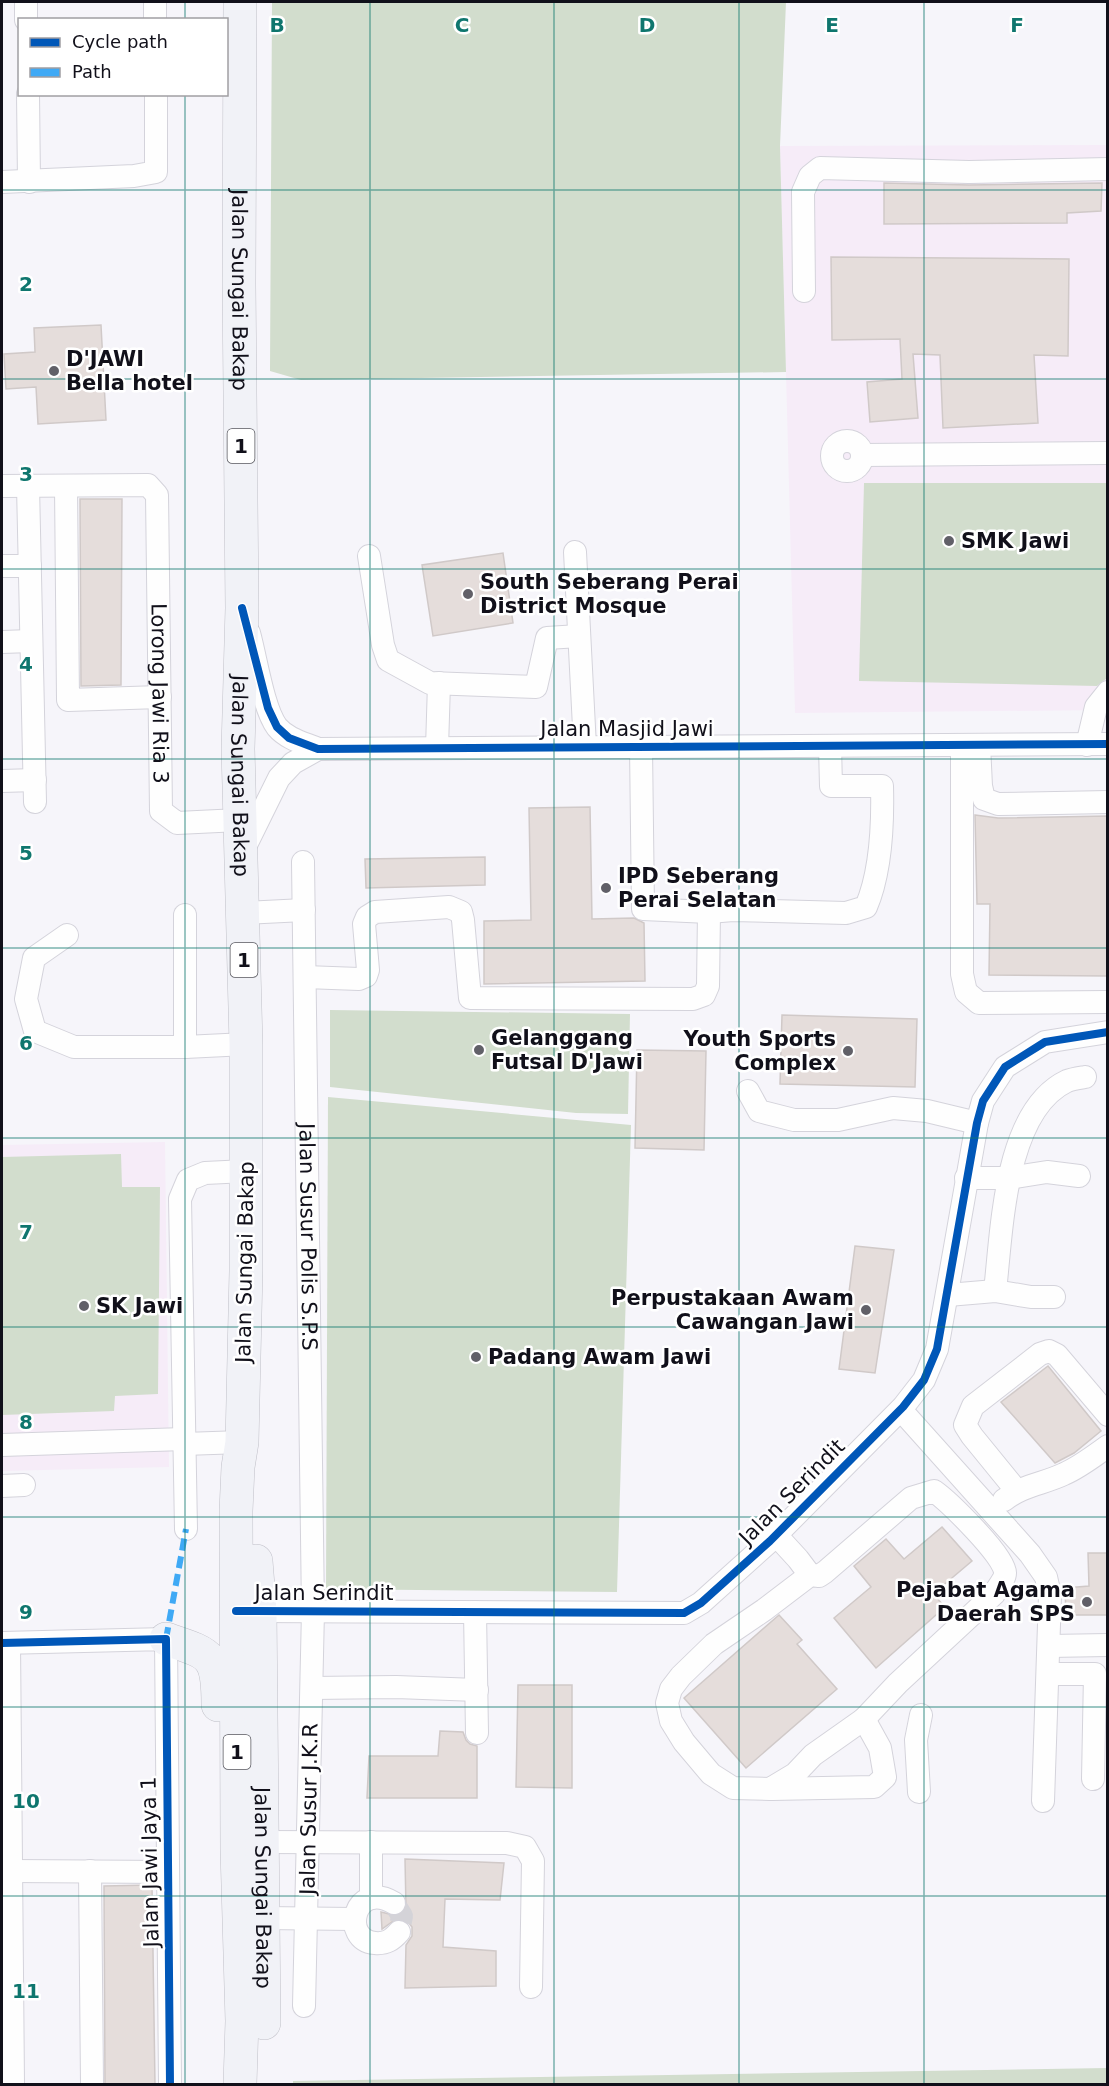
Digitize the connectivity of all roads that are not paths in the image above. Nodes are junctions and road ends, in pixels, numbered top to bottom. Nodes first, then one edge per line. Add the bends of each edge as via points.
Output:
1 (26, 2) edge
2 (155, 2) edge
3 (240, 2) edge
4 (27, 18) edge
5 (155, 18) edge
6 (27, 96) edge
7 (156, 96) edge
8 (1107, 169) edge
9 (2, 182) edge
10 (29, 182) junction
11 (804, 291) dead end
12 (1107, 453) edge
13 (862, 455) dead end
14 (2, 486) edge
15 (28, 486) junction
16 (66, 486) junction
17 (575, 552) dead end
18 (369, 556) dead end
19 (2, 566) edge
20 (30, 566) junction
21 (242, 608) junction
22 (579, 636) junction
23 (31, 641) junction
24 (2, 642) edge
25 (439, 683) junction
26 (1107, 692) edge
27 (160, 697) junction
28 (68, 700) junction
29 (33, 701) junction
30 (970, 745) junction
31 (1097, 745) edge
32 (830, 746) junction
33 (585, 747) junction
34 (641, 747) junction
35 (437, 748) junction
36 (318, 749) junction
37 (2, 780) edge
38 (1107, 802) edge
39 (239, 820) junction
40 (242, 854) junction
41 (303, 862) dead end
42 (304, 910) junction
43 (709, 912) junction
44 (243, 913) junction
45 (185, 915) dead end
46 (66, 935) dead end
47 (305, 977) junction
48 (1107, 1002) edge
49 (1107, 1032) edge
50 (246, 1044) junction
51 (186, 1047) junction
52 (1085, 1077) dead end
53 (748, 1091) dead end
54 (977, 1123) junction
55 (246, 1171) junction
56 (1079, 1176) dead end
57 (966, 1178) junction
58 (1008, 1178) junction
59 (995, 1291) junction
60 (948, 1295) junction
61 (1054, 1297) dead end
62 (901, 1410) junction
63 (1107, 1415) edge
64 (184, 1442) junction
65 (242, 1442) junction
66 (2, 1444) edge
67 (1107, 1446) edge
68 (1016, 1490) junction
69 (236, 1511) junction
70 (992, 1511) junction
71 (186, 1529) dead end
72 (776, 1534) junction
73 (810, 1575) junction
74 (248, 1611) junction
75 (313, 1611) junction
76 (474, 1612) junction
77 (166, 1639) junction
78 (5, 1643) edge
79 (1107, 1645) edge
80 (1049, 1646) junction
81 (1048, 1674) junction
82 (312, 1688) junction
83 (477, 1690) junction
84 (921, 1715) dead end
85 (864, 1719) junction
86 (477, 1733) dead end
87 (916, 1740) junction
88 (880, 1748) junction
89 (1093, 1779) dead end
90 (770, 1789) junction
91 (919, 1792) dead end
92 (6, 1794) edge
93 (1043, 1801) dead end
94 (308, 1842) junction
95 (371, 1842) junction
96 (250, 1846) junction
97 (90, 1871) junction
98 (11, 1872) junction
99 (168, 1872) junction
100 (370, 1898) junction
101 (394, 1903) dead end
102 (263, 1918) junction
103 (306, 1918) junction
104 (354, 1919) junction
105 (399, 1932) dead end
106 (7, 1937) edge
107 (531, 1987) dead end
108 (304, 2006) dead end
109 (9, 2079) edge
110 (92, 2085) edge
111 (170, 2085) edge
112 (240, 2085) edge
113 (262, 2085) edge

1 - 4 street
2 - 5 street
3 - 21 highway, Jalan Sungai Bakap / 1
6 - 10 street
7 - 10 street via 156,172
8 - 11 street via 969,172 820,168 810,176 803,192
9 - 10 street
12 - 13 street
14 - 15 street
15 - 16 street
15 - 20 street
16 - 27 street, Lorong Jawi Ria 3 via 148,485 157,495
16 - 28 street
17 - 22 street
18 - 25 street via 388,660 430,683
19 - 20 street
20 - 23 street
21 - 36 street, Jalan Masjid Jawi via 268,708 277,727 290,738
21 - 39 highway, Jalan Sungai Bakap / 1
22 - 25 street via 546,638 536,687
22 - 33 street
23 - 24 street
23 - 29 street
25 - 35 street
26 - 31 street via 1096,707
27 - 28 street
27 - 39 street, Lorong Jawi Ria 3 via 161,811 177,823
28 - 29 street
29 - 37 street via 35,791
30 - 31 street, Jalan Masjid Jawi
30 - 32 street, Jalan Masjid Jawi
30 - 38 street via 984,799 998,804
30 - 48 street via 962,974 966,992 979,1003
32 - 34 street, Jalan Masjid Jawi
32 - 43 street via 831,786 882,786 883,819 872,892 866,907 846,913
33 - 34 street, Jalan Masjid Jawi
33 - 35 street, Jalan Masjid Jawi
34 - 43 street via 643,909
35 - 36 street, Jalan Masjid Jawi
36 - 40 street, Jalan Masjid Jawi via 293,763 279,778
39 - 40 highway, Jalan Sungai Bakap / 1
40 - 44 highway, Jalan Sungai Bakap / 1
41 - 42 street, Jalan Susur Polis S.P.S
42 - 44 street
42 - 47 street, Jalan Susur Polis S.P.S
43 - 47 street via 708,986 704,995 693,999 470,998 463,920 460,912 449,907 375,912 364,924 366,976
44 - 50 highway, Jalan Sungai Bakap / 1
45 - 51 street
46 - 51 street via 34,958 26,999 35,1031 74,1047
47 - 75 street, Jalan Susur Polis S.P.S
49 - 54 street, Jalan Serindit via 1045,1042 1005,1067 983,1101
50 - 51 street
50 - 55 highway, Jalan Sungai Bakap / 1
52 - 58 street via 1068,1081 1053,1091 1031,1115
53 - 54 street via 759,1111 794,1120 838,1120 893,1108 927,1111
54 - 57 street, Jalan Serindit
55 - 64 street via 205,1173 188,1180 180,1199
55 - 65 highway, Jalan Sungai Bakap / 1
56 - 58 street via 1047,1172
57 - 58 street
57 - 60 street, Jalan Serindit
58 - 59 street
59 - 60 street
59 - 61 street
60 - 62 street, Jalan Serindit via 937,1349 924,1380
62 - 70 street
62 - 72 street, Jalan Serindit
63 - 68 street via 1058,1356 1049,1351 973,1406 965,1425
64 - 65 street
64 - 66 street
64 - 71 street
65 - 69 highway, Jalan Sungai Bakap / 1
65 - 74 highway, Jalan Sungai Bakap / 1 via 250,1464
67 - 68 street via 1064,1475
68 - 70 street
69 - 74 highway, Jalan Sungai Bakap / 1
69 - 77 highway via 228,1535 217,1627
70 - 80 street via 1046,1577 1050,1594
72 - 73 street
72 - 76 street, Jalan Serindit via 701,1603 684,1613
73 - 85 street via 825,1572 911,1498 934,1491 967,1521 1005,1568 994,1593
73 - 90 street via 714,1644 681,1676 671,1689 667,1704 671,1721 684,1743 711,1774 733,1788
74 - 75 street, Jalan Serindit
74 - 96 highway, Jalan Sungai Bakap / 1
75 - 76 street, Jalan Serindit
75 - 82 street, Jalan Susur J.K.R
76 - 83 street
77 - 78 street
77 - 96 highway via 202,1651 214,1662 218,1681 218,1757
77 - 99 street, Jalan Jawi Jaya 1
78 - 92 street
79 - 80 street
80 - 81 street
81 - 89 street via 1095,1674
81 - 93 street
82 - 83 street
82 - 94 street, Jalan Susur J.K.R
83 - 86 street
84 - 87 street
85 - 88 street
85 - 90 street
87 - 88 street
87 - 91 street
88 - 90 street via 885,1777 874,1787
92 - 98 street
94 - 95 street
94 - 96 street
94 - 103 street, Jalan Susur J.K.R
95 - 100 street
95 - 107 street via 507,1843 525,1847 533,1861
96 - 102 highway, Jalan Sungai Bakap / 1
96 - 112 highway, Jalan Sungai Bakap / 1
97 - 98 street
97 - 99 street
97 - 110 street
98 - 106 street
99 - 111 street, Jalan Jawi Jaya 1
100 - 101 street via 385,1897
100 - 104 street via 357,1909
102 - 103 street
102 - 113 highway, Jalan Sungai Bakap / 1
103 - 104 street
103 - 108 street, Jalan Susur J.K.R
104 - 105 street via 362,1938 371,1943 382,1944
106 - 109 street

